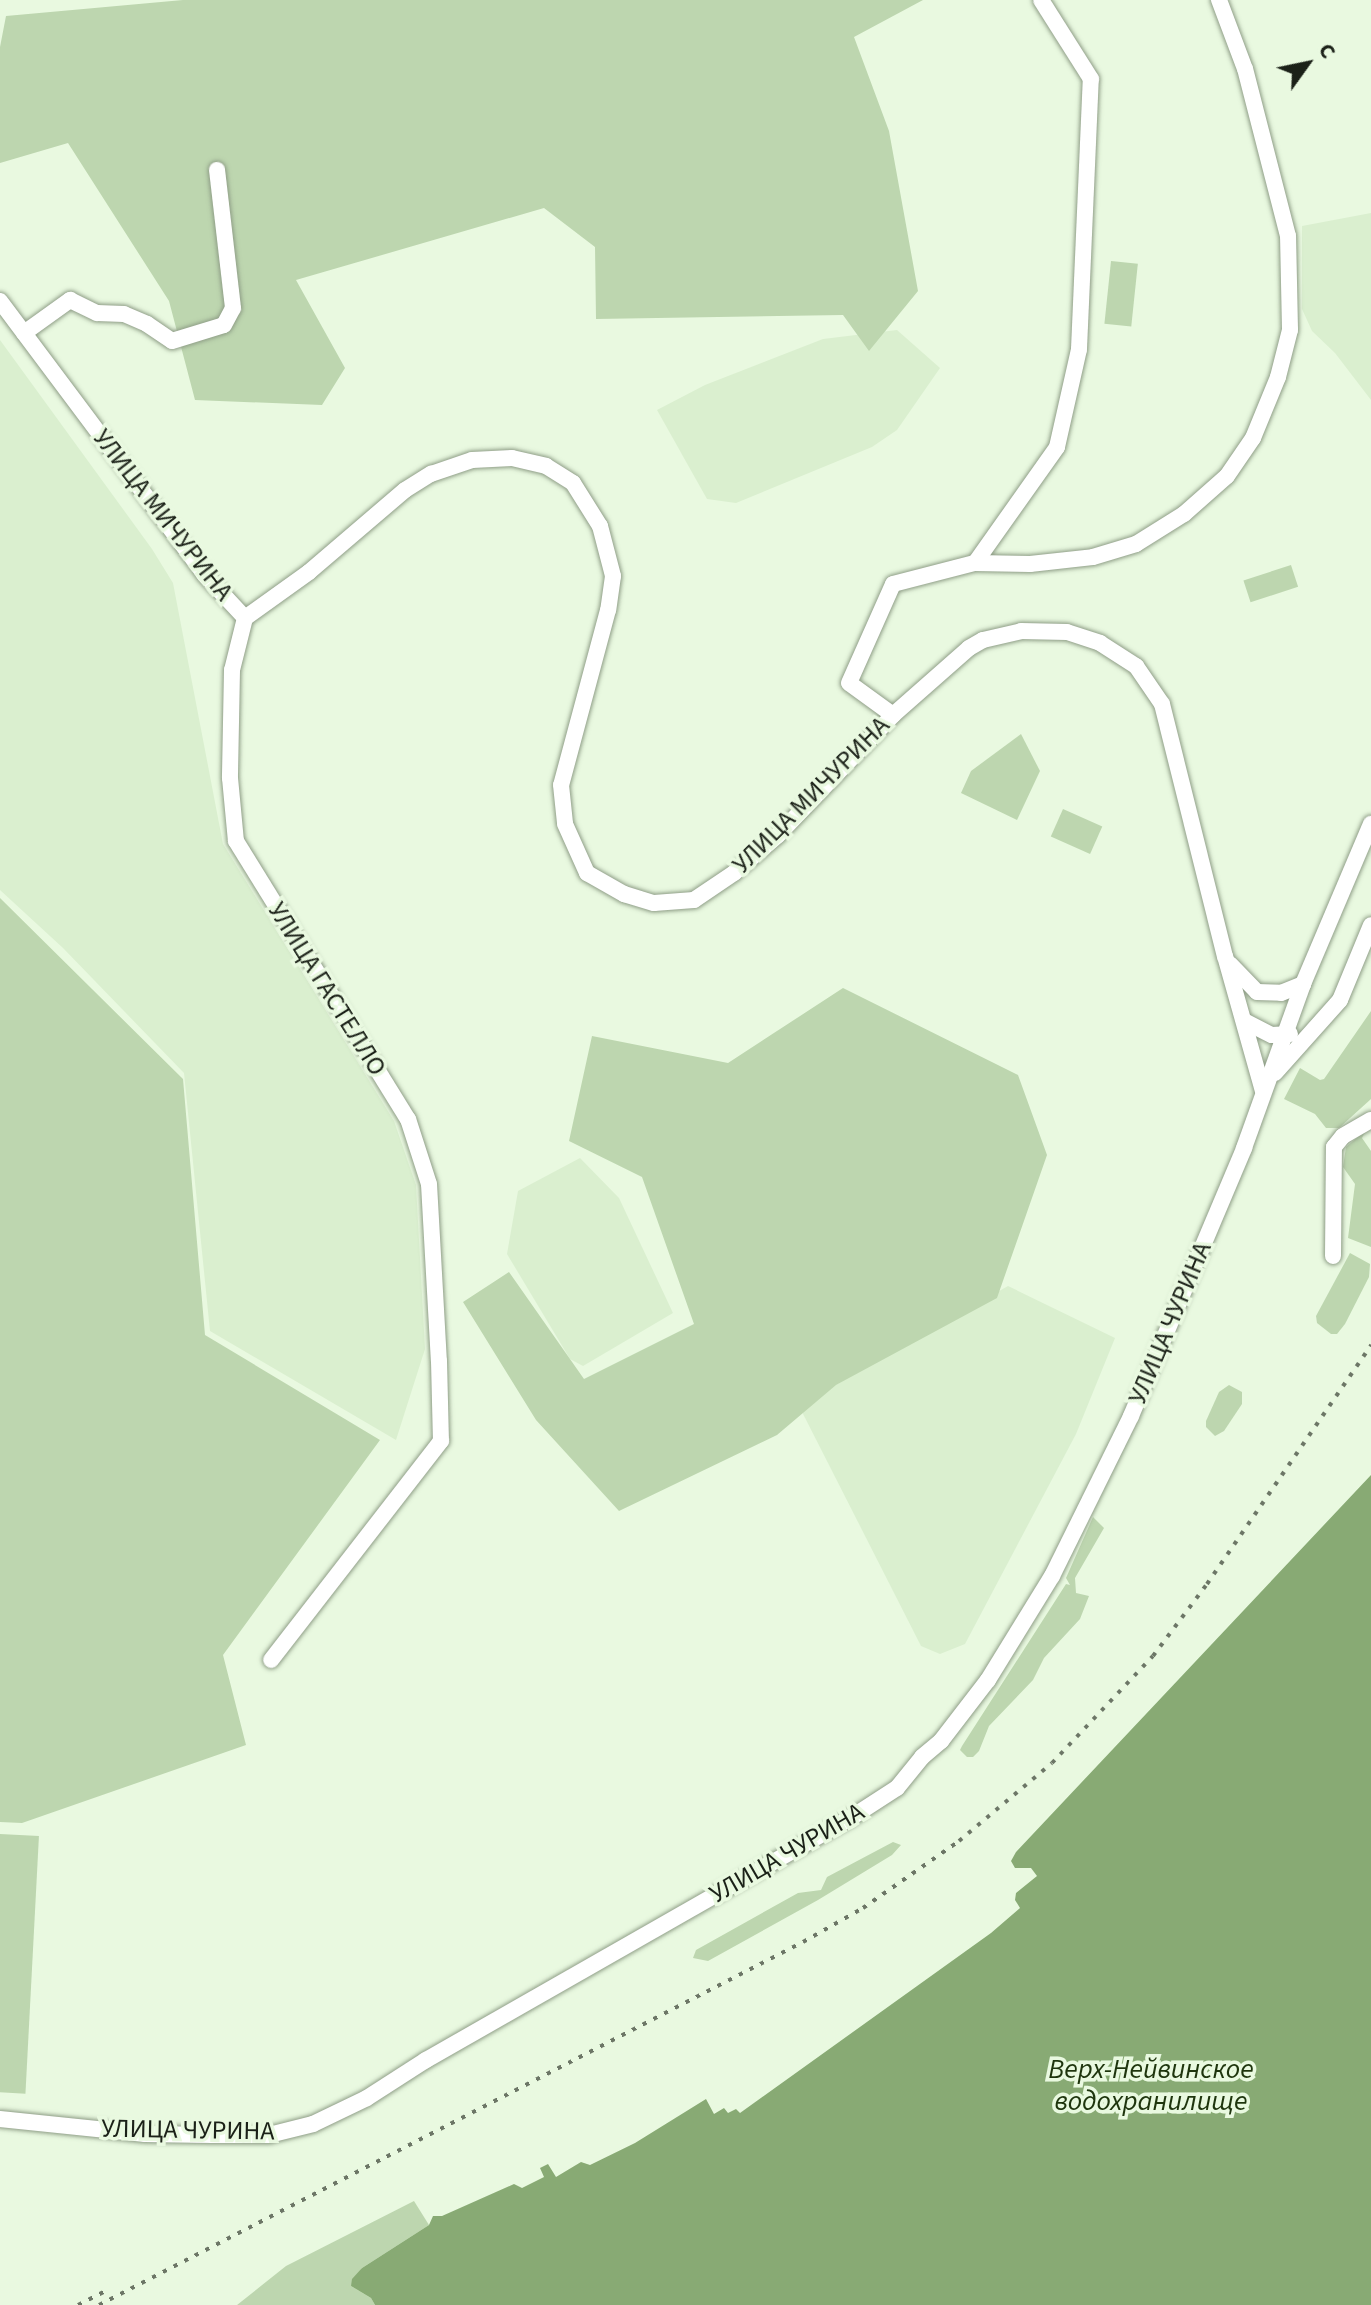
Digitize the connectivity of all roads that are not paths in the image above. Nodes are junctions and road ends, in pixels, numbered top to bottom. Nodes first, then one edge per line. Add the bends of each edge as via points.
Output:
1 (1041, 0) edge
2 (1219, 0) edge
3 (217, 170) dead end
4 (0, 301) edge
5 (24, 333) junction
6 (975, 563) junction
7 (245, 618) junction
8 (893, 715) junction
9 (1371, 824) edge
10 (1371, 925) edge
11 (1225, 956) junction
12 (1303, 984) junction
13 (1244, 1021) junction
14 (1316, 1025) junction
15 (1284, 1035) junction
16 (1263, 1091) junction
17 (1371, 1120) edge
18 (1333, 1256) dead end
19 (271, 1660) dead end
20 (0, 2119) edge

1 - 6 street via 1091,79 1079,349 1057,447
2 - 6 street via 1245,69 1288,236 1290,330 1253,438 1227,476 1184,514 1136,544 1093,557
3 - 5 street via 233,308 224,325 172,341 124,314 97,313 70,300
4 - 5 street, УЛИЦА МИЧУРИНА
5 - 7 street, УЛИЦА МИЧУРИНА via 204,574
6 - 8 street via 893,584 849,683
7 - 8 street, УЛИЦА МИЧУРИНА via 431,474 472,460 512,458 546,466 573,483 600,526 613,576 561,785 565,824 587,873 624,894 654,903 694,900 734,873 778,835
7 - 19 street, УЛИЦА ГАСТЕЛЛО via 232,670 230,778 236,841 408,1119 429,1184 441,1441
8 - 11 street, УЛИЦА МИЧУРИНА via 952,659 1002,634 1067,632 1100,643 1136,666 1162,704
9 - 12 street, УЛИЦА ЧУРИНА
10 - 14 street via 1340,1000
11 - 12 street via 1257,992 1281,993
11 - 13 street, УЛИЦА МИЧУРИНА
12 - 15 street, УЛИЦА ЧУРИНА
13 - 15 street via 1260,1032
13 - 16 street, УЛИЦА МИЧУРИНА
14 - 15 street
14 - 16 street
15 - 16 street, УЛИЦА ЧУРИНА
16 - 20 street, УЛИЦА ЧУРИНА via 1131,1416 1034,1610 971,1703 897,1788 367,2098 313,2124 269,2135 199,2135
17 - 18 street via 1334,1147

